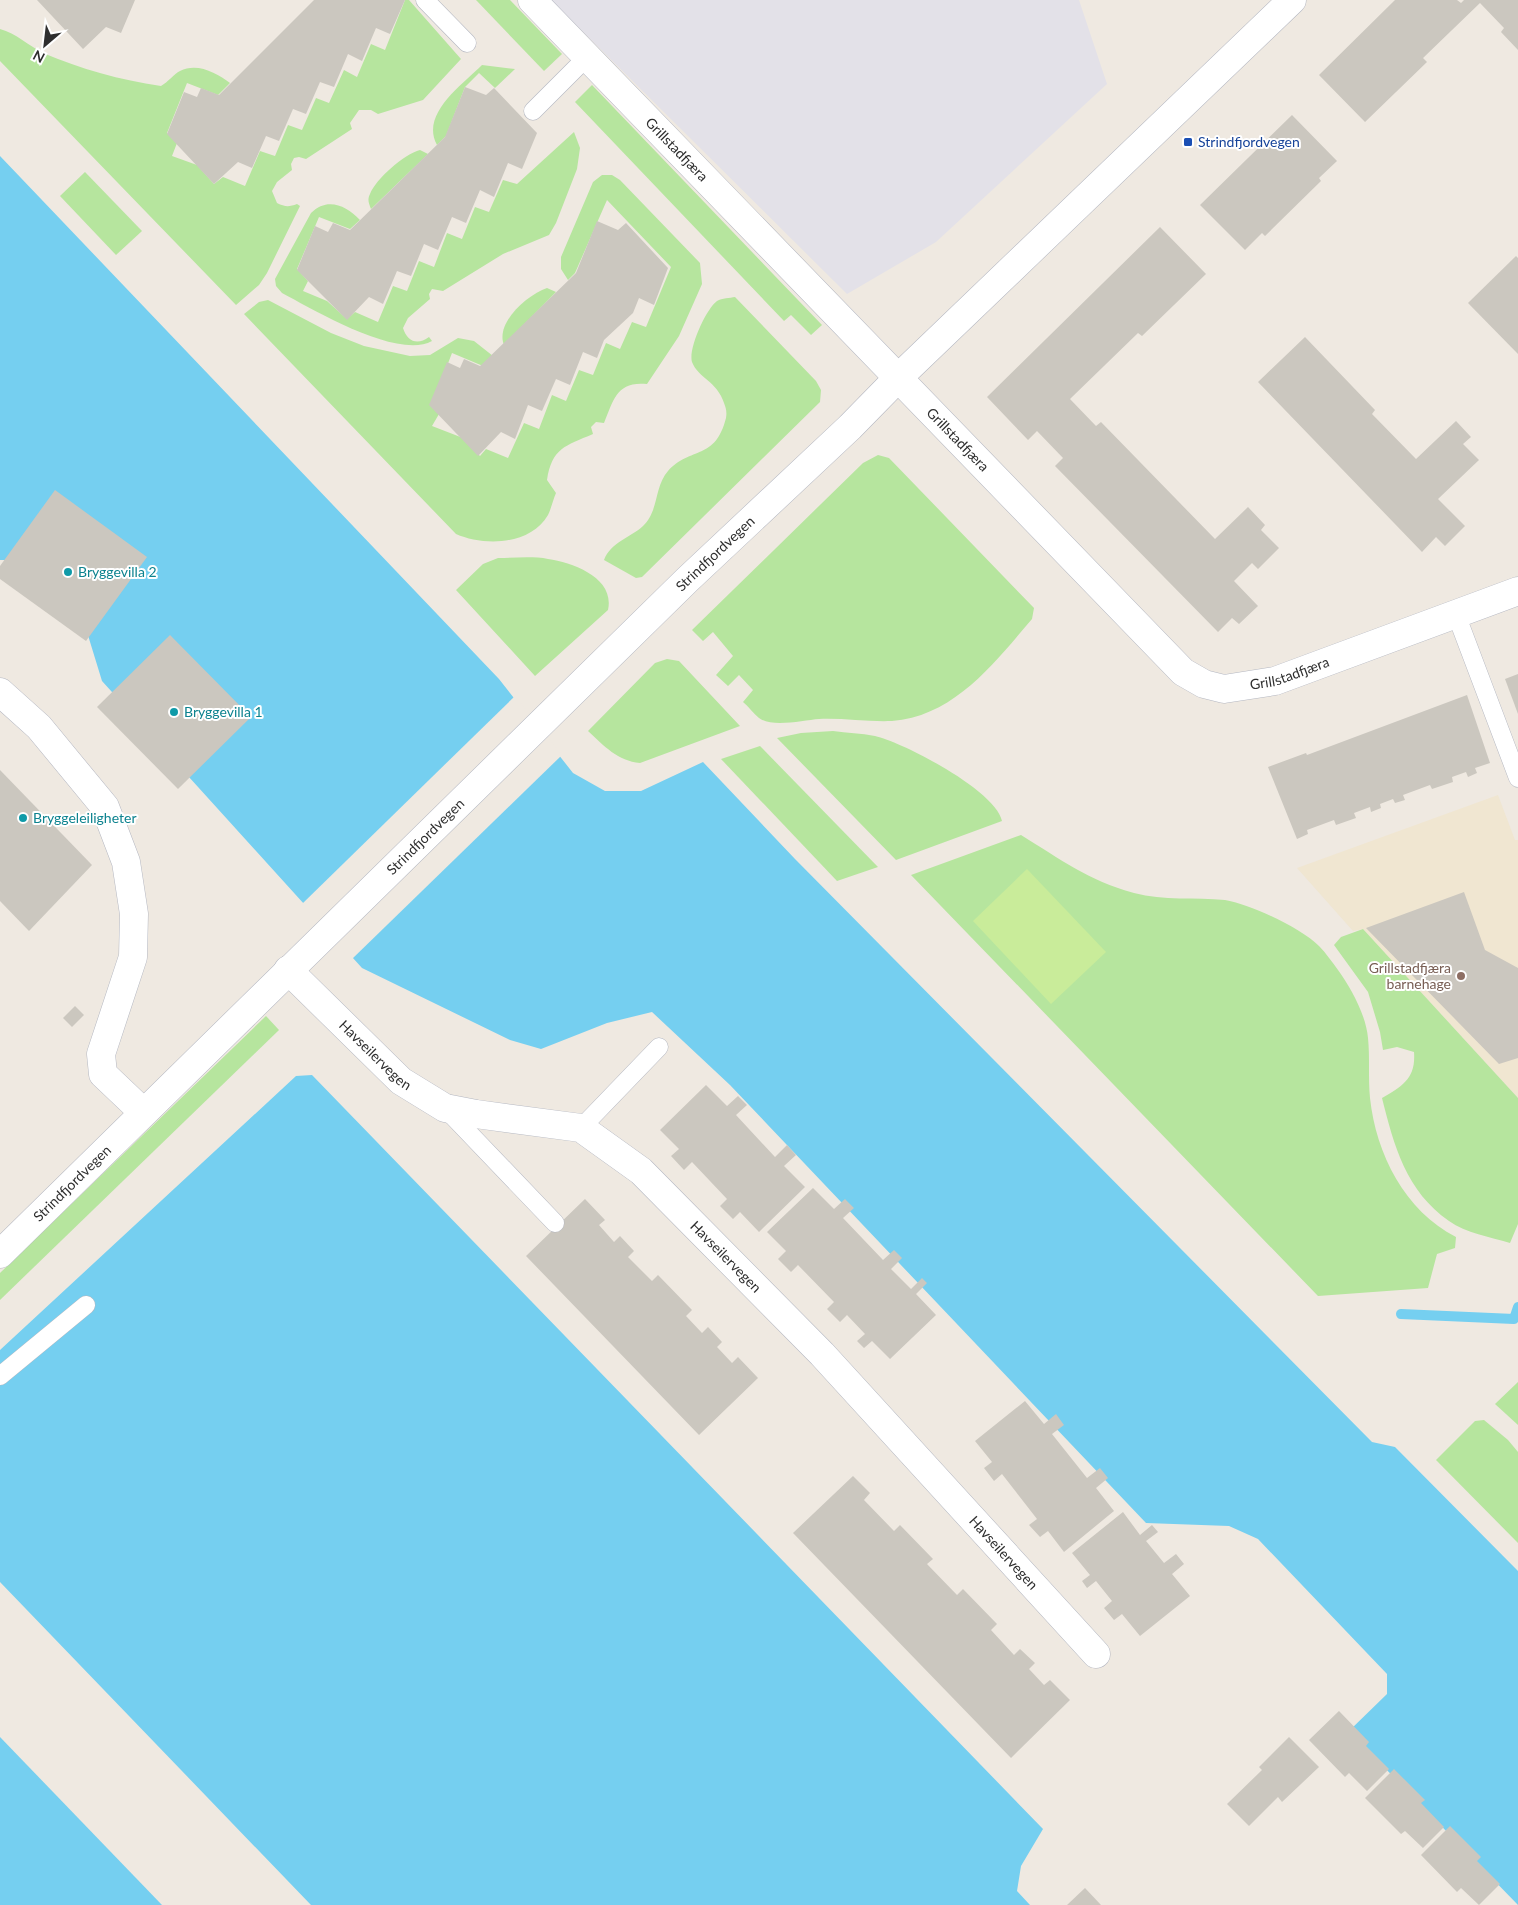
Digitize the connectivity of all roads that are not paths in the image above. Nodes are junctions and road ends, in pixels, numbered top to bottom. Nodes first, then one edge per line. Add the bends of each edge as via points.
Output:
1 (426, 0) edge
2 (532, 0) edge
3 (1292, 0) edge
4 (467, 43) dead end
5 (587, 57) junction
6 (533, 111) dead end
7 (898, 378) junction
8 (1518, 591) edge
9 (1456, 614) junction
10 (0, 692) edge
11 (1518, 778) edge
12 (288, 970) junction
13 (659, 1047) dead end
14 (445, 1108) junction
15 (143, 1112) junction
16 (581, 1128) junction
17 (555, 1223) dead end
18 (0, 1254) edge
19 (86, 1305) dead end
20 (0, 1376) edge
21 (1096, 1654) dead end

1 - 4 lane
2 - 5 street, Grillstadfjæra
3 - 7 street, Strindfjordvegen
5 - 6 lane
5 - 7 street, Grillstadfjæra
7 - 9 street, Grillstadfjæra via 1183,672 1204,684 1224,689 1275,681
7 - 12 street, Strindfjordvegen
8 - 9 street, Grillstadfjæra
9 - 11 lane
10 - 15 street via 39,727 105,807 126,862 134,914 133,957 101,1054 103,1074
12 - 14 street, Havseilervegen via 401,1081
12 - 15 street, Strindfjordvegen
13 - 16 lane
14 - 16 street, Havseilervegen
14 - 17 lane
15 - 18 street, Strindfjordvegen
16 - 21 street, Havseilervegen via 641,1171 822,1354
19 - 20 lane

